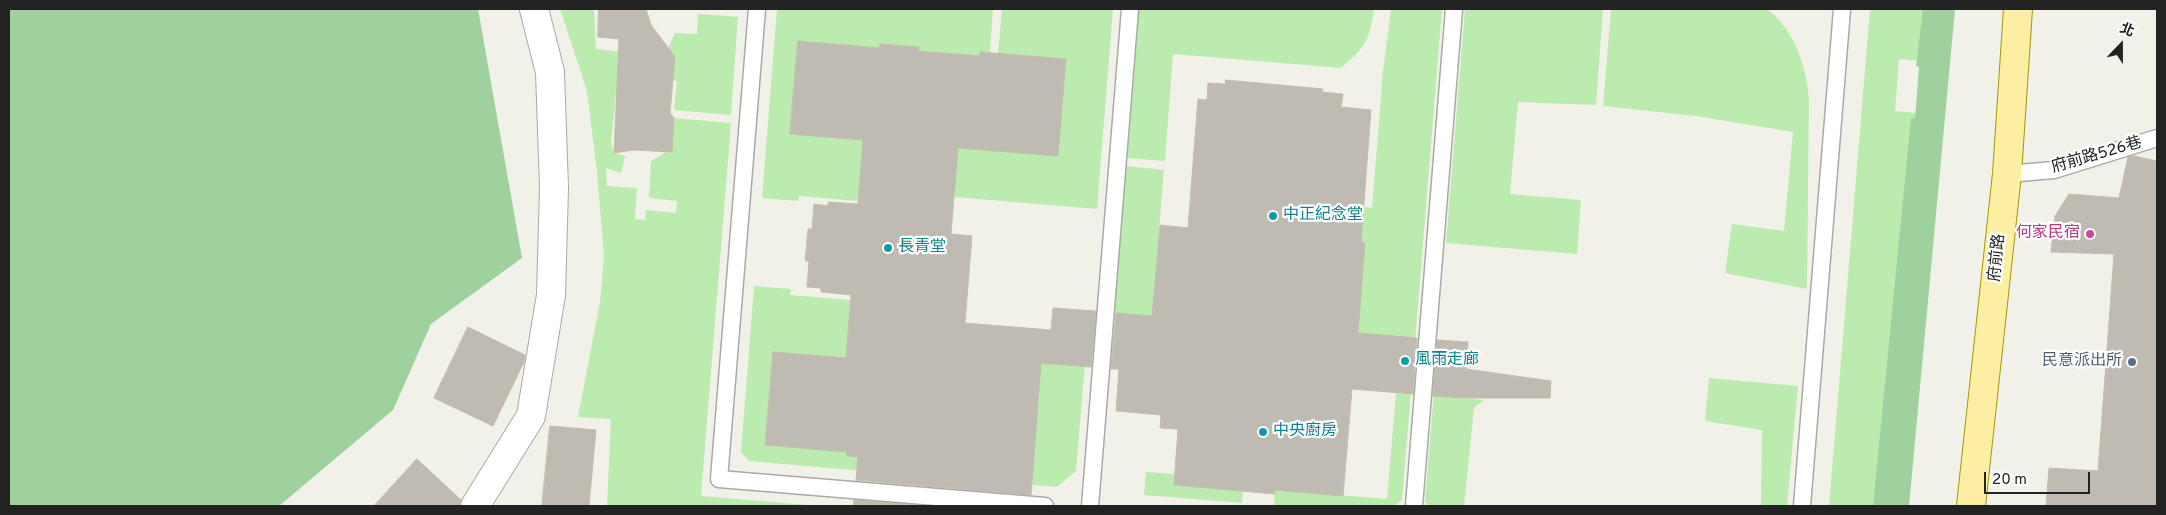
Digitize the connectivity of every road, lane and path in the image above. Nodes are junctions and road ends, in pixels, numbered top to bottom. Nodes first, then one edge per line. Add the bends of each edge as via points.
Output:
1 (534, 9) edge
2 (757, 9) edge
3 (1130, 9) edge
4 (1454, 9) edge
5 (1842, 9) edge
6 (2018, 9) edge
7 (2157, 138) edge
8 (2007, 174) junction
9 (475, 506) edge
10 (1044, 506) edge
11 (1090, 506) edge
12 (1414, 506) edge
13 (1802, 506) edge
14 (1971, 506) edge

1 - 9 street via 550,72 554,188 551,295 531,416
2 - 10 lane via 719,479
3 - 11 lane
4 - 12 lane
5 - 13 lane
6 - 8 main road, 府前路
7 - 8 lane, 府前路526巷 via 2054,170
8 - 14 main road, 府前路

